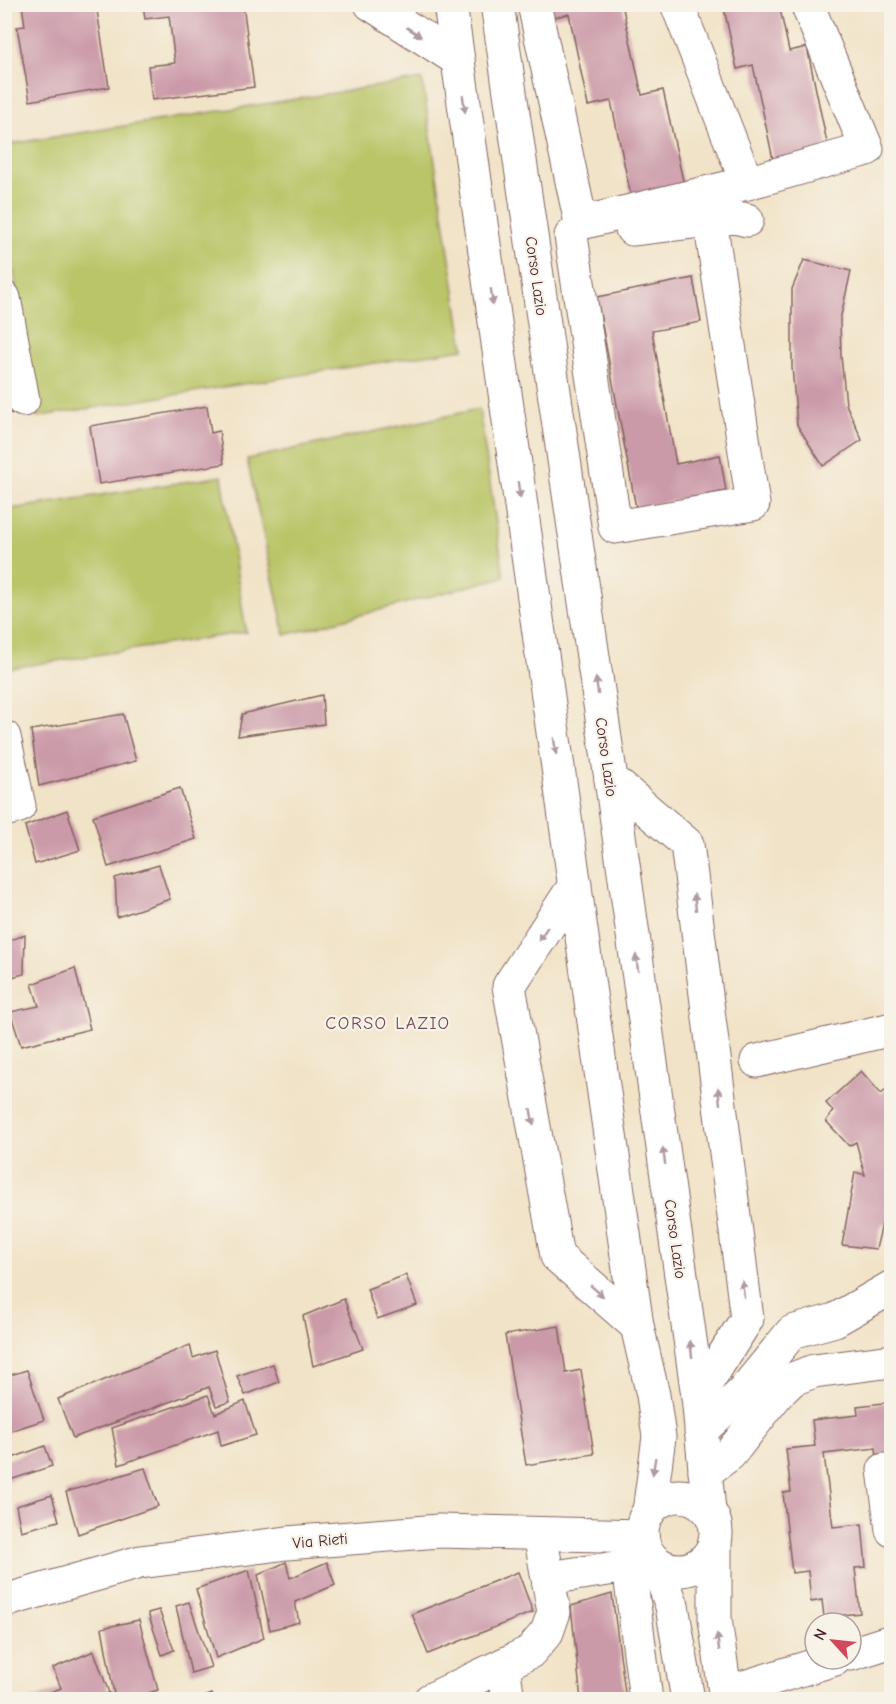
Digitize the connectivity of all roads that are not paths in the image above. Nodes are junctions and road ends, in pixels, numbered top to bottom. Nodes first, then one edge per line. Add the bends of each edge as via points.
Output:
1 (371, 4) edge
2 (450, 4) edge
3 (497, 4) edge
4 (534, 4) edge
5 (677, 4) edge
6 (807, 4) edge
7 (458, 60) junction
8 (747, 183) junction
9 (747, 219) dead end
10 (710, 220) junction
11 (571, 236) junction
12 (532, 240) junction
13 (4, 298) edge
14 (23, 400) dead end
15 (4, 737) edge
16 (611, 779) junction
17 (4, 810) edge
18 (575, 885) junction
19 (891, 1029) edge
20 (758, 1060) dead end
21 (891, 1287) edge
22 (637, 1326) junction
23 (891, 1361) edge
24 (698, 1396) junction
25 (701, 1431) junction
26 (884, 1470) dead end
27 (705, 1472) junction
28 (712, 1526) junction
29 (891, 1530) edge
30 (540, 1534) junction
31 (649, 1537) junction
32 (548, 1578) junction
33 (4, 1602) edge
34 (891, 1641) edge
35 (863, 1650) edge
36 (503, 1665) junction
37 (803, 1671) edge
38 (734, 1697) edge
39 (430, 1700) edge
40 (508, 1700) edge
41 (646, 1700) edge
42 (688, 1700) edge

1 -> 7 street
2 - 7 street
3 - 12 street, Corso Lazio
4 - 8 street via 581,223
5 - 8 street
6 - 8 street via 867,149
7 -> 18 street
9 - 10 street
10 - 11 street
10 - 11 street via 753,504 615,527
11 - 12 street
16 -> 12 street, Corso Lazio
13 - 14 street
15 - 17 street via 19,806
24 -> 16 street, Corso Lazio
24 -> 16 street via 747,1319 687,844
18 - 22 street
18 -> 22 street via 509,986 557,1256
19 - 20 street
21 - 25 street via 835,1320 792,1332 743,1392
22 -> 31 street via 659,1437
23 - 27 street via 814,1371 793,1379 730,1454
24 - 25 street, Corso Lazio
25 - 27 street, Corso Lazio
26 - 29 street
27 - 28 street, Corso Lazio
28 - 31 street via 701,1503 679,1496 667,1498 657,1503
28 - 31 street via 711,1552 692,1568 667,1569
38 -> 28 street, Corso Lazio via 715,1619
30 - 31 street, Via Rieti
30 - 32 street
30 - 33 street, Via Rieti via 440,1531 287,1543 140,1562
31 - 42 street via 672,1606
32 - 36 street via 554,1612 548,1632 530,1652
32 - 41 street via 628,1566
34 - 35 street
36 - 39 street
36 - 40 street
37 - 38 street

